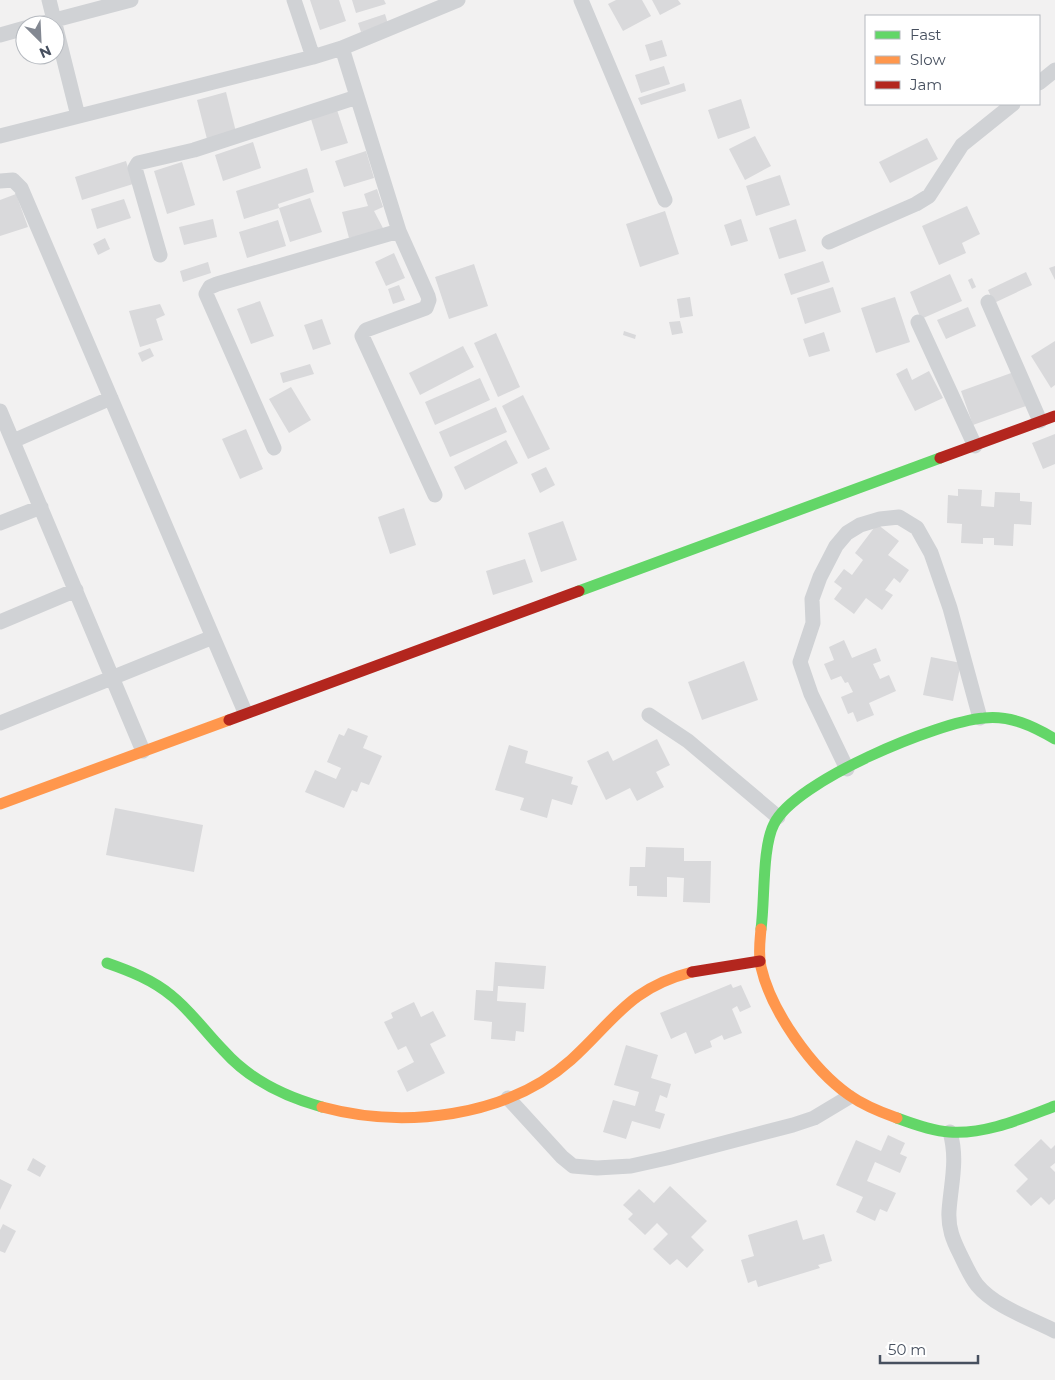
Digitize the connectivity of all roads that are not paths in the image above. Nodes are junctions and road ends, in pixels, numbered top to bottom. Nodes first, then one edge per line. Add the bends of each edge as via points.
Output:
1 (49, 0) edge
2 (131, 0) edge
3 (294, 0) edge
4 (458, 0) edge
5 (581, 0) edge
6 (53, 15) edge
7 (65, 17) edge
8 (15, 31) edge
9 (0, 35) edge
10 (342, 48) junction
11 (313, 57) junction
12 (65, 64) edge
13 (1055, 70) edge
14 (1040, 82) edge
15 (357, 97) junction
16 (1012, 105) edge
17 (78, 116) junction
18 (0, 136) edge
19 (0, 181) edge
20 (665, 200) dead end
21 (399, 231) junction
22 (829, 242) dead end
23 (160, 255) dead end
24 (988, 302) dead end
25 (918, 322) dead end
26 (111, 398) junction
27 (0, 411) edge
28 (1055, 416) edge
29 (1040, 421) junction
30 (13, 440) junction
31 (975, 446) junction
32 (274, 448) dead end
33 (435, 495) dead end
34 (41, 506) junction
35 (0, 524) edge
36 (76, 590) junction
37 (0, 622) edge
38 (213, 637) junction
39 (112, 677) junction
40 (245, 712) junction
41 (649, 715) dead end
42 (980, 718) junction
43 (0, 722) edge
44 (1055, 739) edge
45 (143, 751) junction
46 (847, 769) junction
47 (0, 804) edge
48 (778, 817) junction
49 (760, 961) junction
50 (107, 963) dead end
51 (849, 1096) junction
52 (508, 1098) junction
53 (1055, 1106) edge
54 (950, 1132) junction
55 (1055, 1331) edge

1 - 6 street
2 - 7 street
3 - 11 street
4 - 10 street
5 - 20 street
8 - 9 street
10 - 11 street
10 - 15 street
11 - 17 street
12 - 17 street
13 - 14 street
15 - 21 street
15 - 23 street via 194,150 138,163 135,168
16 - 22 street via 962,146 929,196
17 - 18 street
19 - 26 street via 13,180 21,188
21 - 32 street via 210,287 207,301
21 - 33 street via 429,304 426,308 366,330 362,336
24 - 29 street
25 - 31 street
26 - 30 street
26 - 38 street
27 - 30 street
28 - 29 street
29 - 31 street
30 - 34 street
31 - 40 street
34 - 35 street
34 - 36 street
36 - 37 street
36 - 39 street
38 - 39 street
38 - 40 street
39 - 43 street
39 - 45 street
40 - 45 street
41 - 48 street via 688,741
42 - 44 street via 999,716 1018,720
42 - 46 street via 947,726 880,752
42 - 46 street via 950,608 931,553 917,528 899,517 860,525 847,533 836,546 820,577 812,599 813,623 800,662 811,694
45 - 47 street
46 - 48 street via 810,789
48 - 49 street via 768,844
49 - 51 street via 778,1010 788,1027 820,1071
49 - 52 street via 701,970 645,992 624,1006 560,1069
50 - 52 street via 136,973 169,994 232,1060 260,1080 302,1100 326,1108 376,1116 429,1117 461,1112
51 - 52 street via 814,1118 793,1126 631,1166 597,1168 573,1166
51 - 54 street via 899,1120
53 - 54 street via 994,1125
54 - 55 street via 955,1169 949,1213 950,1234 968,1269 990,1298

